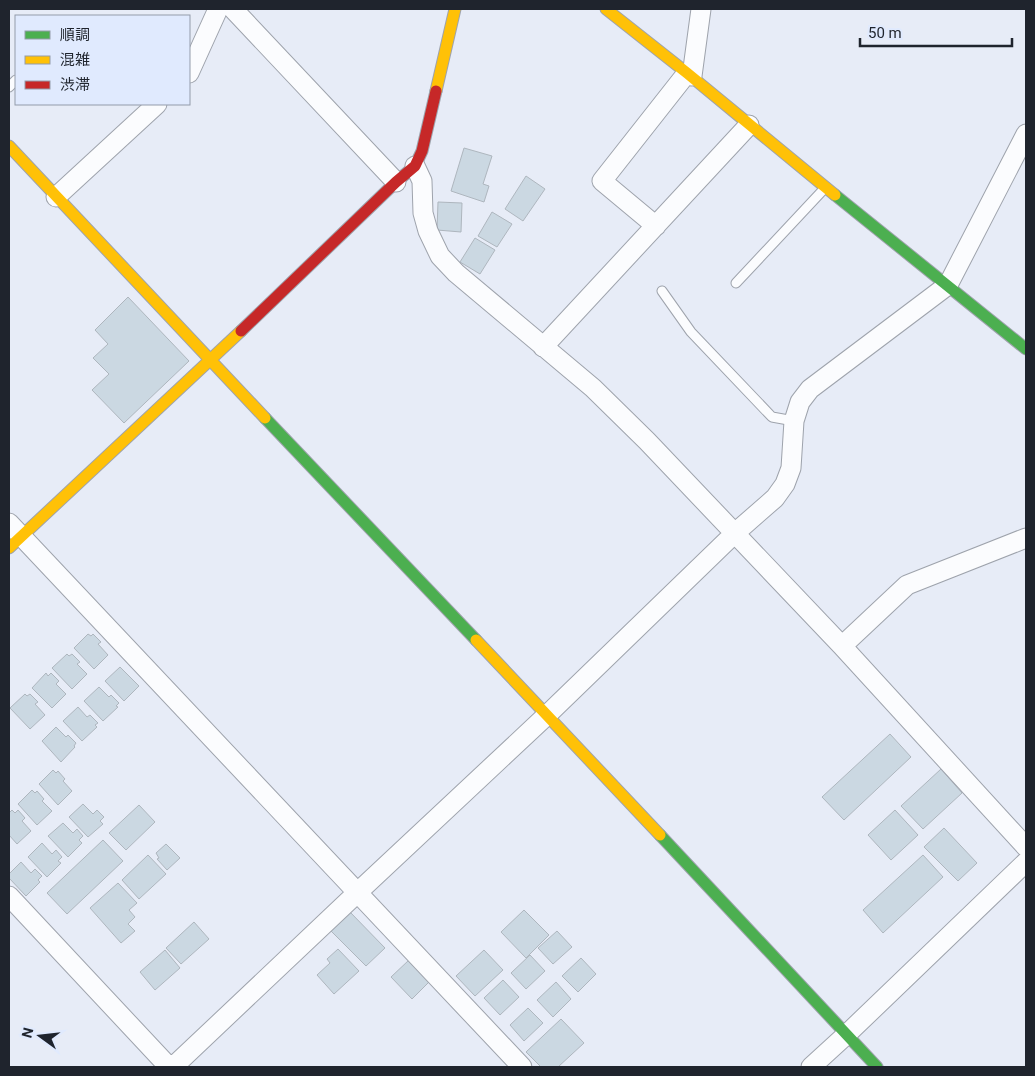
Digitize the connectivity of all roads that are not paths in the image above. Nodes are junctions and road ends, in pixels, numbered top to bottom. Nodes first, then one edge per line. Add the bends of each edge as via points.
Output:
1 (218, 9) edge
2 (233, 9) edge
3 (455, 9) edge
4 (606, 9) edge
5 (701, 9) edge
6 (190, 71) edge
7 (689, 74) junction
8 (156, 105) edge
9 (749, 125) junction
10 (1026, 134) edge
11 (9, 146) edge
12 (415, 166) junction
13 (396, 182) junction
14 (826, 186) junction
15 (56, 197) junction
16 (656, 226) junction
17 (736, 283) dead end
18 (948, 285) junction
19 (662, 291) dead end
20 (543, 347) junction
21 (1026, 349) edge
22 (210, 360) junction
23 (794, 421) junction
24 (735, 533) junction
25 (13, 536) edge
26 (1026, 538) edge
27 (842, 646) junction
28 (547, 715) junction
29 (1026, 847) edge
30 (1026, 862) edge
31 (358, 892) junction
32 (9, 896) edge
33 (846, 1035) junction
34 (169, 1067) edge
35 (173, 1067) edge
36 (522, 1067) edge
37 (811, 1067) edge
38 (877, 1067) edge

1 - 6 street
2 - 13 street
3 - 12 street via 422,151
4 - 7 street
5 - 7 street
7 - 9 street
7 - 16 street via 602,181
8 - 15 street
9 - 14 street
9 - 16 street
10 - 18 street
11 - 15 street
12 - 13 street
12 - 20 street via 422,181 423,213 440,256
13 - 22 street
14 - 17 lane
14 - 18 street
15 - 22 street
16 - 20 street
18 - 21 street
18 - 23 street via 810,389 800,402
19 - 23 lane via 690,332 772,417
20 - 24 street via 593,388
22 - 25 street
22 - 28 street
23 - 24 street via 791,468 785,484 776,498
24 - 27 street
24 - 28 street
25 - 31 street
26 - 27 street via 907,585
27 - 29 street
28 - 31 street
28 - 33 street
30 - 33 street
31 - 35 street
31 - 36 street
32 - 34 street
33 - 37 street
33 - 38 street

